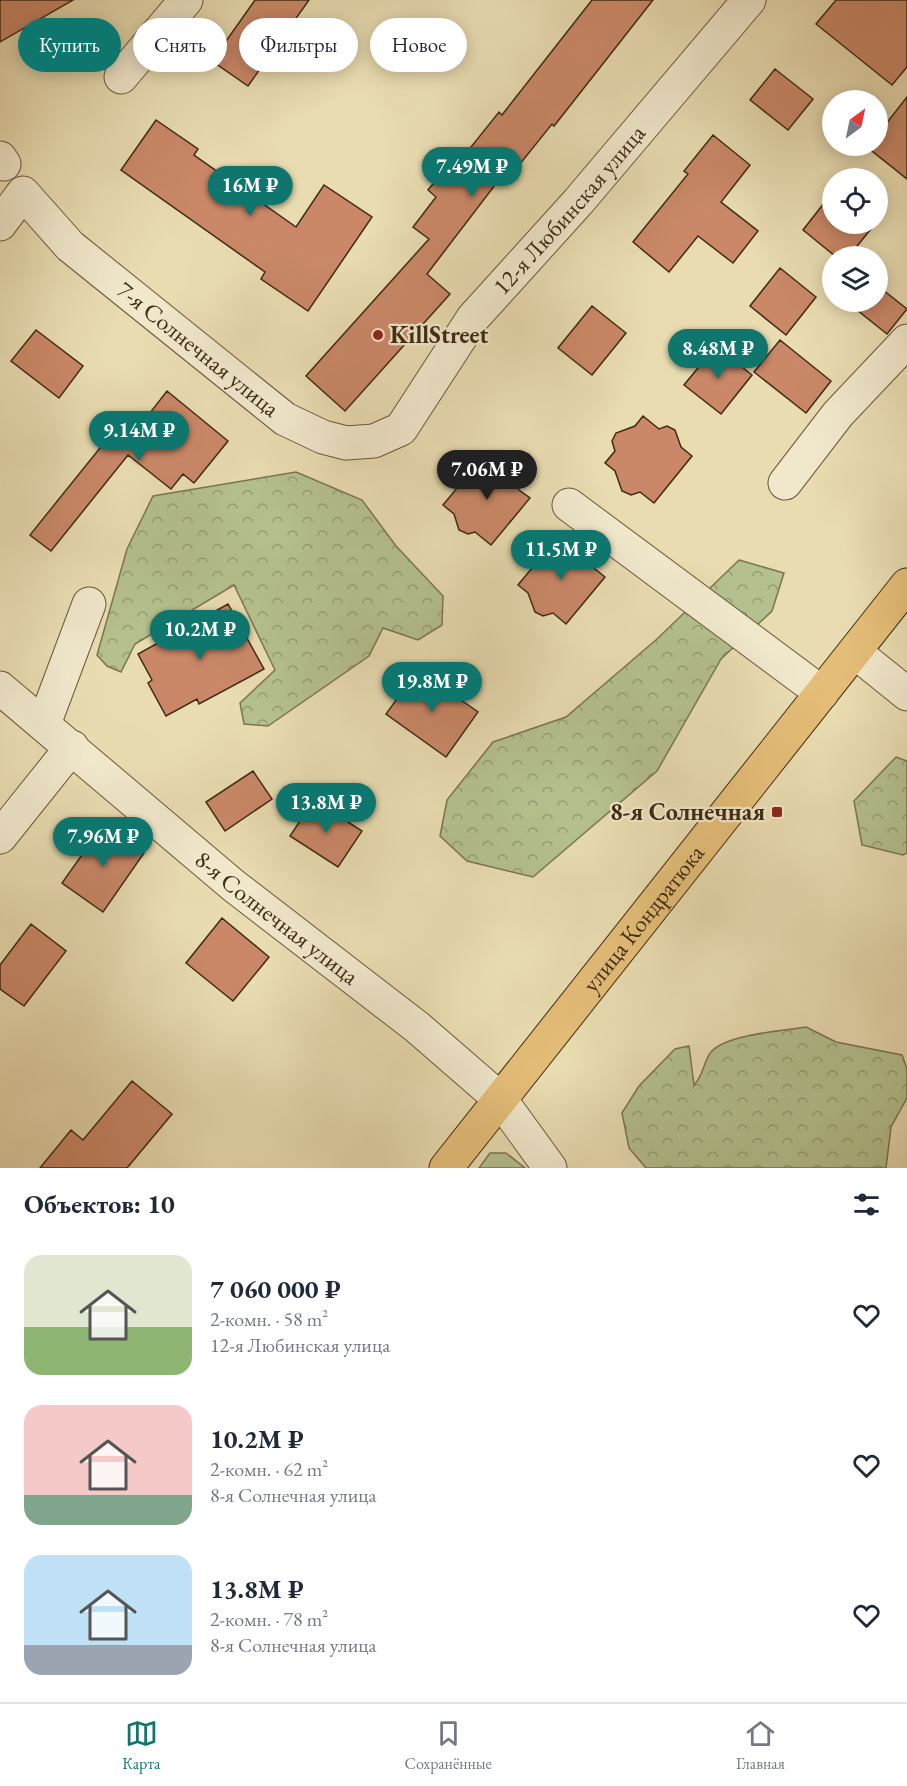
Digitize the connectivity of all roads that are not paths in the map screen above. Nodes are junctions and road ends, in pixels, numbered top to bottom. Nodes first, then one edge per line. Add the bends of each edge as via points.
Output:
1 (186, 0) edge
2 (750, 0) edge
3 (121, 77) dead end
4 (0, 224) edge
5 (907, 341) edge
6 (401, 429) joint
7 (785, 483) dead end
8 (569, 505) dead end
9 (907, 585) edge
10 (89, 604) dead end
11 (855, 652) junction
12 (0, 688) edge
13 (822, 693) junction
14 (907, 694) edge
15 (44, 724) junction
16 (72, 747) junction
17 (0, 837) edge
18 (500, 1099) junction
19 (446, 1168) edge
20 (550, 1168) edge

1 - 3 street
2 - 6 street, 12-я Любинская улица via 473,318
4 - 6 street, 7-я Солнечная улица via 23,194 70,246 285,419 346,443 374,441
5 - 7 street via 838,414
8 - 13 street
9 - 11 main road, улица Кондратюка
10 - 15 street
11 - 13 main road, улица Кондратюка
11 - 14 street
12 - 15 street, 8-я Солнечная улица
13 - 18 main road, улица Кондратюка
15 - 16 street, 8-я Солнечная улица
16 - 17 street
16 - 18 street, 8-я Солнечная улица via 234,886 417,1028
18 - 19 main road, улица Кондратюка
18 - 20 street, 8-я Солнечная улица

